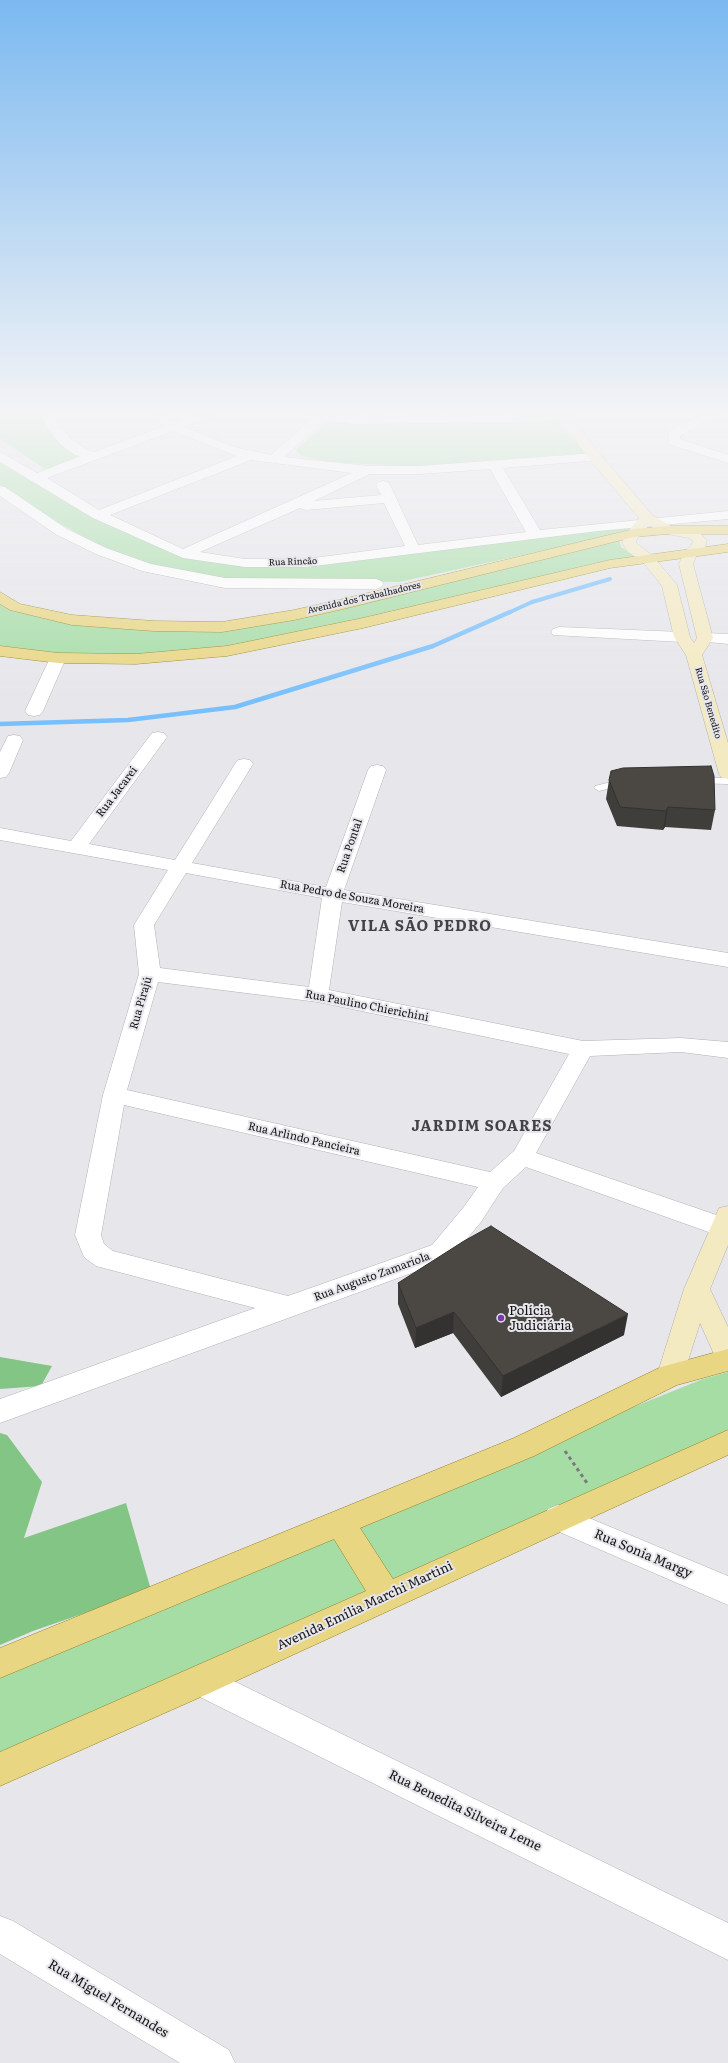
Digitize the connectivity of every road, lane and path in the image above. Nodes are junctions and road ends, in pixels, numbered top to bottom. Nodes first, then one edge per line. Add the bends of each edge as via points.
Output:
1 (25, 507) edge
2 (85, 507) edge
3 (118, 507) edge
4 (295, 507) edge
5 (393, 507) edge
6 (519, 507) edge
7 (633, 507) edge
8 (288, 508) joint
9 (98, 515) junction
10 (728, 515) edge
11 (645, 524) junction
12 (667, 530) junction
13 (728, 530) edge
14 (535, 534) junction
15 (728, 548) edge
16 (414, 551) junction
17 (691, 552) junction
18 (183, 554) junction
19 (648, 559) junction
20 (326, 584) junction
21 (376, 584) dead end
22 (0, 597) edge
23 (343, 604) junction
24 (559, 632) dead end
25 (681, 633) junction
26 (705, 638) junction
27 (728, 639) edge
28 (0, 651) edge
29 (694, 655) junction
30 (58, 658) junction
31 (34, 710) dead end
32 (158, 736) dead end
33 (14, 740) dead end
34 (244, 764) dead end
35 (377, 770) dead end
36 (0, 773) edge
37 (728, 774) edge
38 (683, 781) edge
39 (728, 781) edge
40 (630, 782) edge
41 (599, 788) dead end
42 (0, 834) edge
43 (76, 848) junction
44 (181, 867) junction
45 (333, 894) junction
46 (728, 960) edge
47 (150, 974) junction
48 (318, 995) junction
49 (584, 1049) junction
50 (728, 1050) edge
51 (114, 1095) junction
52 (522, 1157) junction
53 (494, 1182) junction
54 (725, 1221) edge
55 (697, 1289) junction
56 (289, 1307) junction
57 (728, 1356) edge
58 (728, 1360) edge
59 (671, 1375) junction
60 (0, 1411) edge
61 (553, 1432) junction
62 (728, 1442) edge
63 (598, 1500) junction
64 (558, 1518) junction
65 (340, 1523) junction
66 (728, 1590) edge
67 (386, 1596) junction
68 (0, 1663) edge
69 (201, 1681) junction
70 (0, 1769) edge
71 (0, 1934) edge
72 (728, 1942) edge
73 (216, 2063) edge

1 - 20 street via 62,532 101,551 147,568 225,583
2 - 9 street, Rua Rincão
3 - 9 street
4 - 8 street
5 - 16 street
6 - 14 street
7 - 11 main road
8 - 18 street
9 - 18 street, Rua Rincão
10 - 11 street, Rua Rincão
11 - 12 main road, Avenida dos Trabalhadores
11 - 12 main road
11 - 14 street, Rua Rincão
11 - 19 main road, Rua São Benedito via 630,538 629,543 633,549
11 - 23 main road, Avenida dos Trabalhadores
12 - 13 main road, Avenida dos Trabalhadores
12 - 17 main road via 693,534 700,540 698,548
14 - 16 street, Rua Rincão
15 - 17 main road
16 - 18 street, Rua Rincão via 306,563 245,563
17 - 19 main road
17 - 26 main road via 686,564
19 - 25 main road, Rua São Benedito via 669,586
19 - 30 main road via 610,564 363,623 227,651 136,659
20 - 21 street
20 - 23 street via 344,592
22 - 23 main road, Avenida dos Trabalhadores via 15,607 72,620 154,626 222,627
24 - 25 street
25 - 26 main road
25 - 29 main road, Rua São Benedito
26 - 27 street
26 - 29 main road, Rua São Benedito
28 - 30 main road
29 - 37 main road, Rua São Benedito
30 - 31 street
32 - 43 street, Rua Jacareí
33 - 36 street
34 - 44 street, Rua Pirajú
35 - 45 street, Rua Pontal
38 - 39 lane
40 - 41 lane via 613,783
42 - 43 street, Rua Pedro de Souza Moreira
43 - 44 street, Rua Pedro de Souza Moreira
44 - 45 street, Rua Pedro de Souza Moreira
44 - 47 street, Rua Pirajú via 144,925
45 - 46 street, Rua Pedro de Souza Moreira
45 - 48 street, Rua Pontal
47 - 48 street, Rua Paulino Chierichini
47 - 51 street, Rua Pirajú
48 - 49 street, Rua Paulino Chierichini
49 - 50 street via 681,1045
49 - 52 street, Rua Augusto Zamariola
51 - 53 street, Rua Arlindo Pancieira
51 - 56 street, Rua Pirajú via 88,1235 93,1250 105,1259
52 - 53 street, Rua Augusto Zamariola
52 - 54 street
53 - 56 street, Rua Augusto Zamariola via 472,1215 441,1252
54 - 55 main road
55 - 57 main road
55 - 59 main road
56 - 60 street, Rua Augusto Zamariola
58 - 59 main road
59 - 61 main road
61 - 63 path
61 - 65 main road via 524,1447
62 - 63 main road, Avenida Emília Marchi Martini
63 - 64 main road, Avenida Emília Marchi Martini
64 - 66 street, Rua Sonia Margy
64 - 67 main road, Avenida Emília Marchi Martini
65 - 67 main road
65 - 68 main road
67 - 69 main road, Avenida Emília Marchi Martini
69 - 70 main road, Avenida Emília Marchi Martini
69 - 72 street, Rua Benedita Silveira Leme
71 - 73 street, Rua Miguel Fernandes

